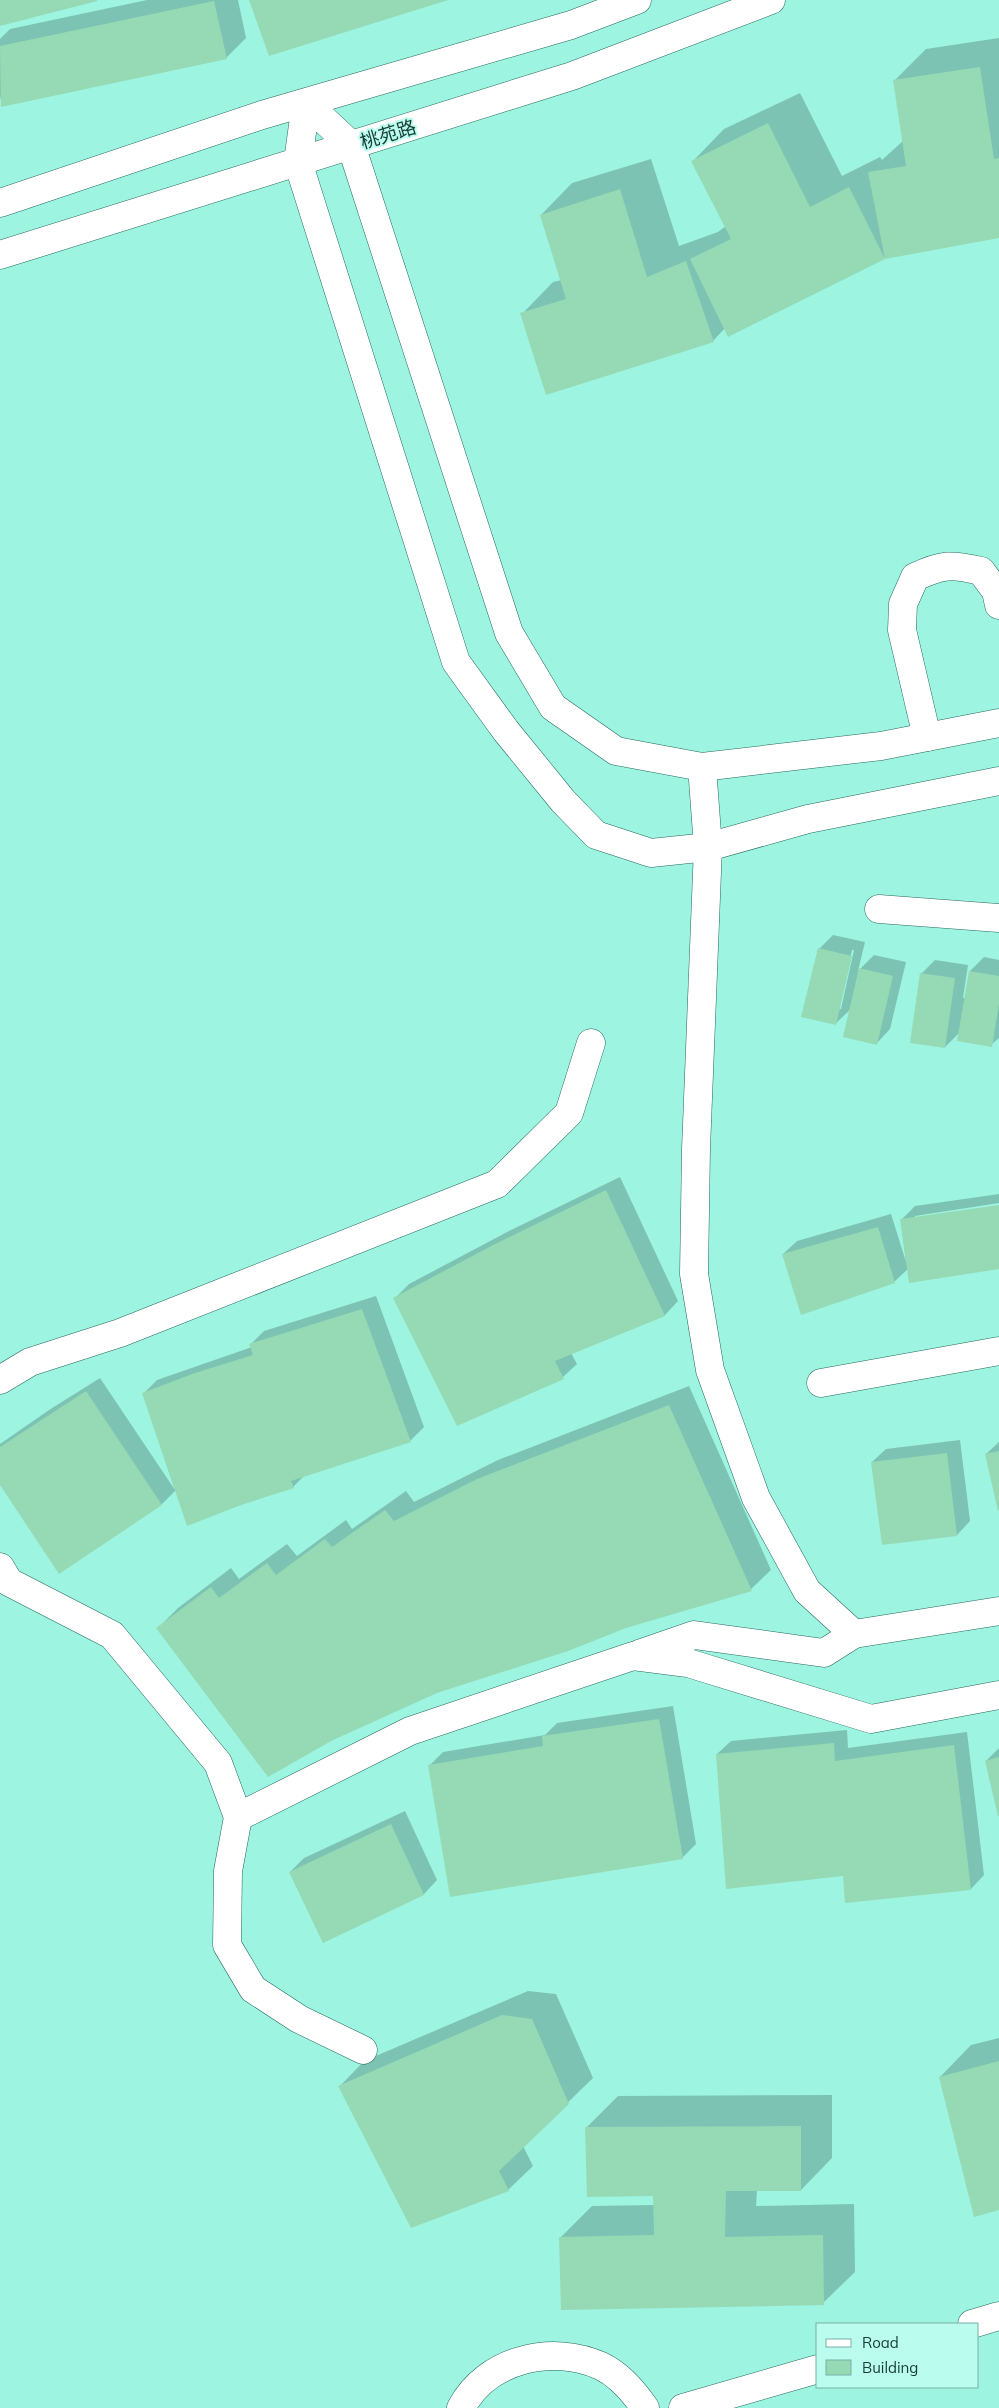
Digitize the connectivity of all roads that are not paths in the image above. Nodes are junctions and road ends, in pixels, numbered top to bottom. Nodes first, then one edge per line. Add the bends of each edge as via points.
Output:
1 (637, 0) edge
2 (771, 0) edge
3 (306, 103) junction
4 (351, 145) junction
5 (298, 162) junction
6 (0, 203) edge
7 (0, 255) edge
8 (999, 605) edge
9 (999, 723) edge
10 (927, 737) junction
11 (702, 766) junction
12 (999, 781) edge
13 (708, 847) junction
14 (879, 909) dead end
15 (999, 918) edge
16 (591, 1043) dead end
17 (999, 1351) edge
18 (0, 1380) edge
19 (822, 1383) dead end
20 (0, 1567) edge
21 (999, 1611) edge
22 (854, 1634) junction
23 (633, 1656) junction
24 (999, 1695) edge
25 (238, 1816) junction
26 (362, 2050) dead end
27 (999, 2316) edge
28 (975, 2323) edge
29 (816, 2370) edge
30 (461, 2408) edge
31 (645, 2408) edge
32 (683, 2408) edge

1 - 3 street via 571,25
2 - 4 street, 桃苑路 via 572,76
3 - 4 street
3 - 5 street
3 - 6 street via 262,114
4 - 5 street, 桃苑路
4 - 11 street via 509,632 535,680 553,706 616,750
5 - 7 street, 桃苑路
5 - 13 street via 456,662 511,738 563,801 596,834 650,852
8 - 10 street via 996,591 981,571 940,566 915,576 903,604 902,630
9 - 10 street
10 - 11 street via 881,746
11 - 13 street
12 - 13 street via 808,818
13 - 22 street via 694,1274 710,1370 756,1498 807,1591
14 - 15 street
16 - 18 street via 569,1112 497,1184 120,1333 30,1362
17 - 19 street
20 - 25 street via 10,1582 112,1635 218,1763
21 - 22 street
22 - 23 street via 824,1652 694,1635
23 - 24 street via 688,1663 871,1719
23 - 25 street via 410,1730
25 - 26 street via 228,1871 227,1944 253,1989 299,2019
27 - 28 street
29 - 32 street
30 - 31 street via 467,2397 494,2372 529,2357 566,2356 602,2366 632,2389

